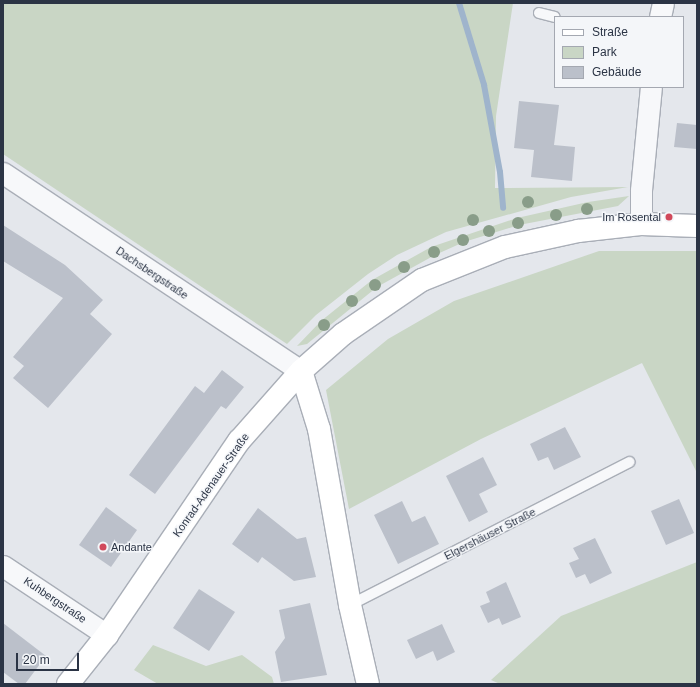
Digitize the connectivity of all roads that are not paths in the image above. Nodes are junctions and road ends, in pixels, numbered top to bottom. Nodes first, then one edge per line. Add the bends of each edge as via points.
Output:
1 (662, 3) edge
2 (539, 13) dead end
3 (660, 16) edge
4 (554, 17) edge
5 (651, 88) edge
6 (3, 173) edge
7 (641, 224) junction
8 (697, 226) edge
9 (301, 371) junction
10 (629, 462) dead end
11 (3, 566) edge
12 (350, 605) junction
13 (107, 635) junction
14 (68, 684) edge
15 (368, 684) edge

1 - 3 street
2 - 4 lane
5 - 7 street via 641,190
6 - 9 street, Dachsbergstraße
7 - 8 main road, Konrad-Adenauer-Straße
7 - 9 main road, Konrad-Adenauer-Straße via 578,231 505,247 461,263 422,280 379,308 343,334
9 - 12 main road via 319,429
9 - 13 main road, Konrad-Adenauer-Straße via 239,442
10 - 12 lane, Elgershäuser Straße
11 - 13 street, Kuhbergstraße
12 - 15 main road
13 - 14 main road, Konrad-Adenauer-Straße

